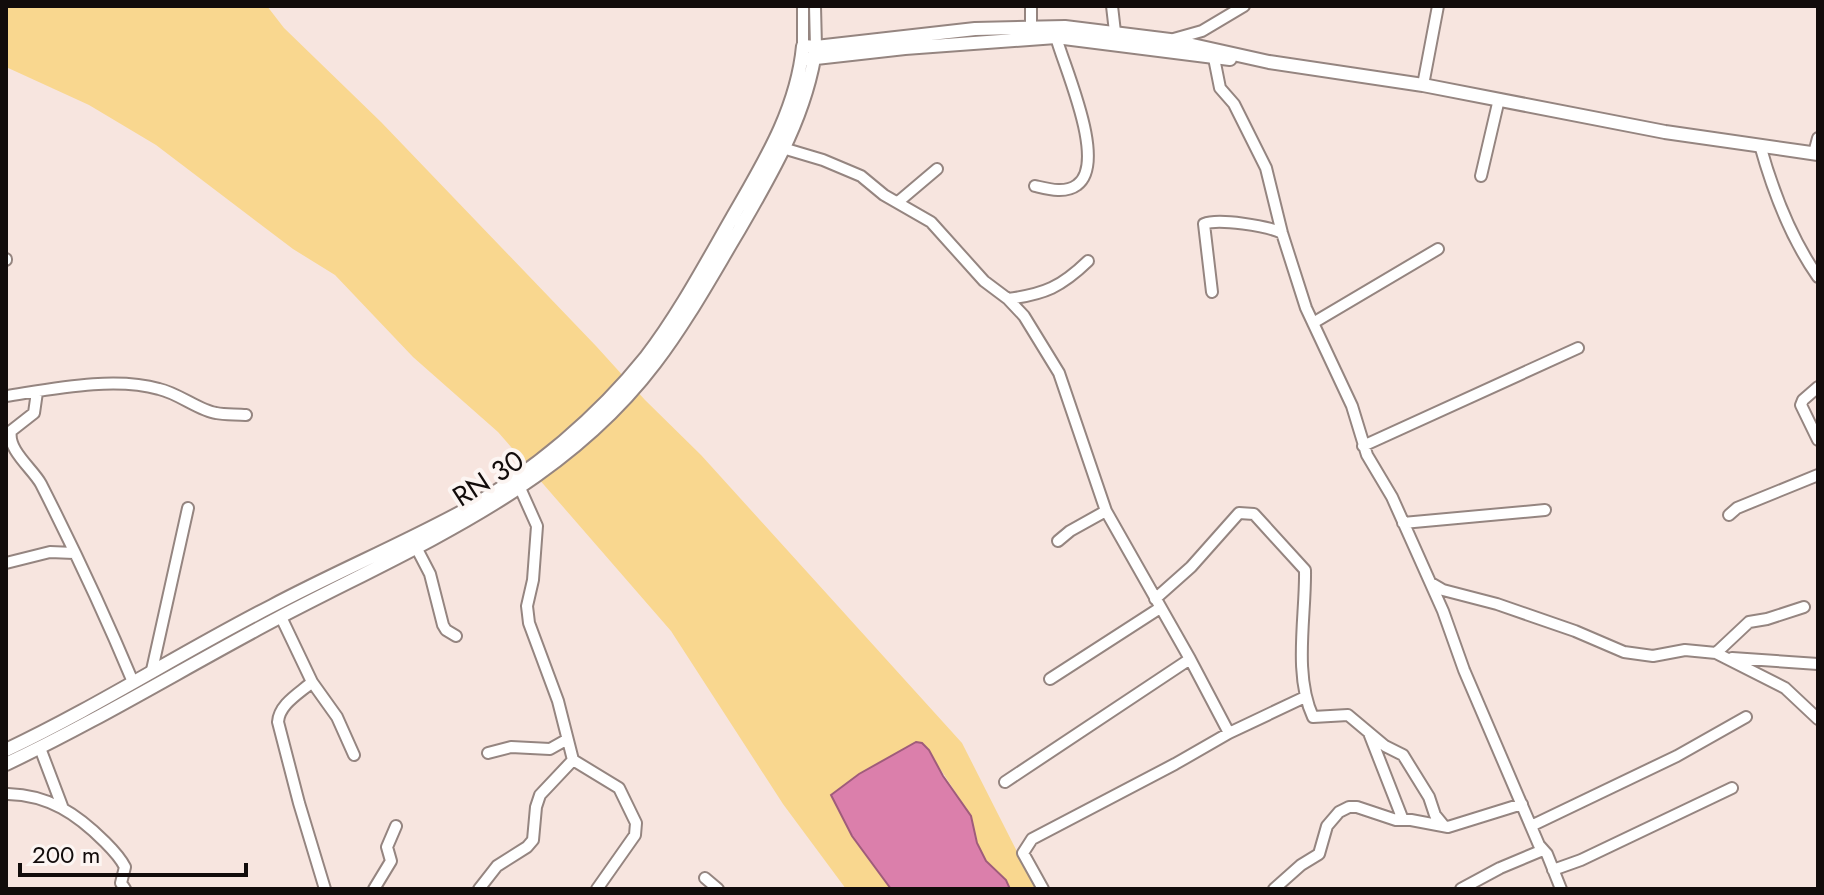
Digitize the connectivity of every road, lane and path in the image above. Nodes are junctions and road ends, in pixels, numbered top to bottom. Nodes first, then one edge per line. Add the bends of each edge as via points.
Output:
1 (803, 6) edge
2 (815, 6) edge
3 (1031, 6) edge
4 (1112, 6) edge
5 (1244, 6) edge
6 (1438, 6) edge
7 (1031, 28) junction
8 (1115, 32) junction
9 (1056, 37) junction
10 (1170, 40) junction
11 (809, 53) junction
12 (1214, 58) junction
13 (1269, 62) junction
14 (1423, 85) junction
15 (1499, 99) junction
16 (1818, 138) edge
17 (1760, 145) junction
18 (786, 149) junction
19 (1816, 154) edge
20 (937, 169) dead end
21 (1481, 176) dead end
22 (1035, 186) dead end
23 (898, 202) junction
24 (1278, 214) junction
25 (1268, 226) junction
26 (1282, 233) junction
27 (1438, 249) dead end
28 (1088, 261) dead end
29 (1818, 277) edge
30 (1212, 292) dead end
31 (1008, 299) junction
32 (1313, 323) junction
33 (1578, 348) dead end
34 (1818, 387) edge
35 (37, 392) junction
36 (6, 396) edge
37 (246, 415) dead end
38 (1818, 440) edge
39 (1363, 446) junction
40 (1818, 475) edge
41 (520, 488) junction
42 (188, 508) dead end
43 (1545, 510) dead end
44 (1106, 511) junction
45 (1729, 515) dead end
46 (1403, 523) junction
47 (1058, 541) dead end
48 (417, 549) junction
49 (74, 553) junction
50 (6, 563) edge
51 (1429, 582) junction
52 (1157, 604) junction
53 (1804, 607) dead end
54 (281, 617) junction
55 (456, 636) dead end
56 (1721, 655) junction
57 (1190, 659) junction
58 (1818, 664) edge
59 (152, 670) junction
60 (1050, 679) dead end
61 (133, 682) junction
62 (312, 682) junction
63 (1305, 697) junction
64 (1746, 717) dead end
65 (1818, 719) edge
66 (1229, 733) junction
67 (1369, 733) junction
68 (566, 740) junction
69 (40, 748) junction
70 (6, 750) edge
71 (488, 753) dead end
72 (354, 755) dead end
73 (573, 760) junction
74 (6, 764) edge
75 (1005, 782) dead end
76 (1732, 788) dead end
77 (7, 794) edge
78 (1522, 804) junction
79 (62, 806) junction
80 (1403, 820) junction
81 (396, 826) dead end
82 (1444, 826) junction
83 (1531, 826) junction
84 (1543, 850) junction
85 (1553, 870) junction
86 (705, 878) dead end
87 (125, 889) edge
88 (325, 889) edge
89 (374, 889) edge
90 (479, 889) edge
91 (597, 889) edge
92 (718, 889) edge
93 (1043, 889) edge
94 (1274, 889) edge
95 (1461, 889) edge
96 (1561, 889) edge

1 - 11 street
2 - 11 street
3 - 7 street
4 - 8 street
5 - 10 street via 1202,31
6 - 14 street
7 - 8 main road
7 - 11 main road via 975,29
8 - 10 main road
9 - 11 main road
9 - 12 main road
9 - 22 street via 1089,159 1077,185 1067,190
10 - 13 main road
11 - 18 main road, RN 30 / RN 30
11 - 59 main road, RN 30 via 774,146 704,268 646,357 598,410 513,479 467,508
12 - 13 main road
12 - 24 street via 1220,88 1234,104 1266,168
13 - 14 main road
14 - 15 main road
15 - 17 main road
15 - 21 street
16 - 19 street
17 - 19 main road
17 - 29 street via 1782,213
18 - 23 street via 861,176
18 - 41 main road, RN 30 / RN 30 via 654,365 606,418
20 - 23 street
23 - 31 street via 931,222 984,281
24 - 25 street
24 - 26 street
25 - 26 street
25 - 30 street via 1204,224
26 - 32 street
27 - 32 street
28 - 31 street via 1047,292
31 - 44 street via 1059,373
32 - 39 street via 1352,406
33 - 39 street
34 - 38 street via 1801,405
35 - 36 street
35 - 37 street via 121,384 156,388 214,413
35 - 49 street via 34,413 15,426 10,437 37,476
39 - 46 street
40 - 45 street
41 - 48 main road, RN 30 / RN 30
41 - 68 street via 537,526 529,623 558,701
42 - 59 street
43 - 46 street
44 - 47 street
44 - 52 street
46 - 51 street
48 - 54 main road, RN 30 / RN 30
48 - 55 street via 430,574 443,625
49 - 50 street via 50,552
49 - 61 street
51 - 56 street via 1624,652
51 - 78 street
52 - 57 street
52 - 60 street
52 - 63 street via 1239,513 1254,514 1305,570
53 - 56 street via 1749,622
54 - 62 street
54 - 69 main road, RN 30 / RN 30
56 - 58 street
56 - 65 street via 1785,688
57 - 66 street
57 - 75 street
59 - 61 main road, RN 30
61 - 70 main road, RN 30
62 - 72 street via 337,717
62 - 88 street via 283,707 278,722
63 - 66 street
63 - 67 street via 1313,717 1348,715
64 - 83 street
66 - 93 street via 1032,839 1023,853
67 - 80 street
67 - 82 street via 1403,755
68 - 71 street via 550,749 511,747
68 - 73 street
69 - 74 main road, RN 30 / RN 30
69 - 79 street
73 - 90 street via 540,795 533,840 497,866
73 - 91 street via 619,788 636,823 635,835
76 - 85 street
77 - 79 street
78 - 82 street
78 - 83 street
79 - 87 street via 121,858
80 - 82 street
80 - 94 street via 1357,807 1339,812 1327,826 1319,854
81 - 89 street via 387,847 391,861
83 - 84 street
84 - 85 street
84 - 95 street
85 - 96 street
86 - 92 street

